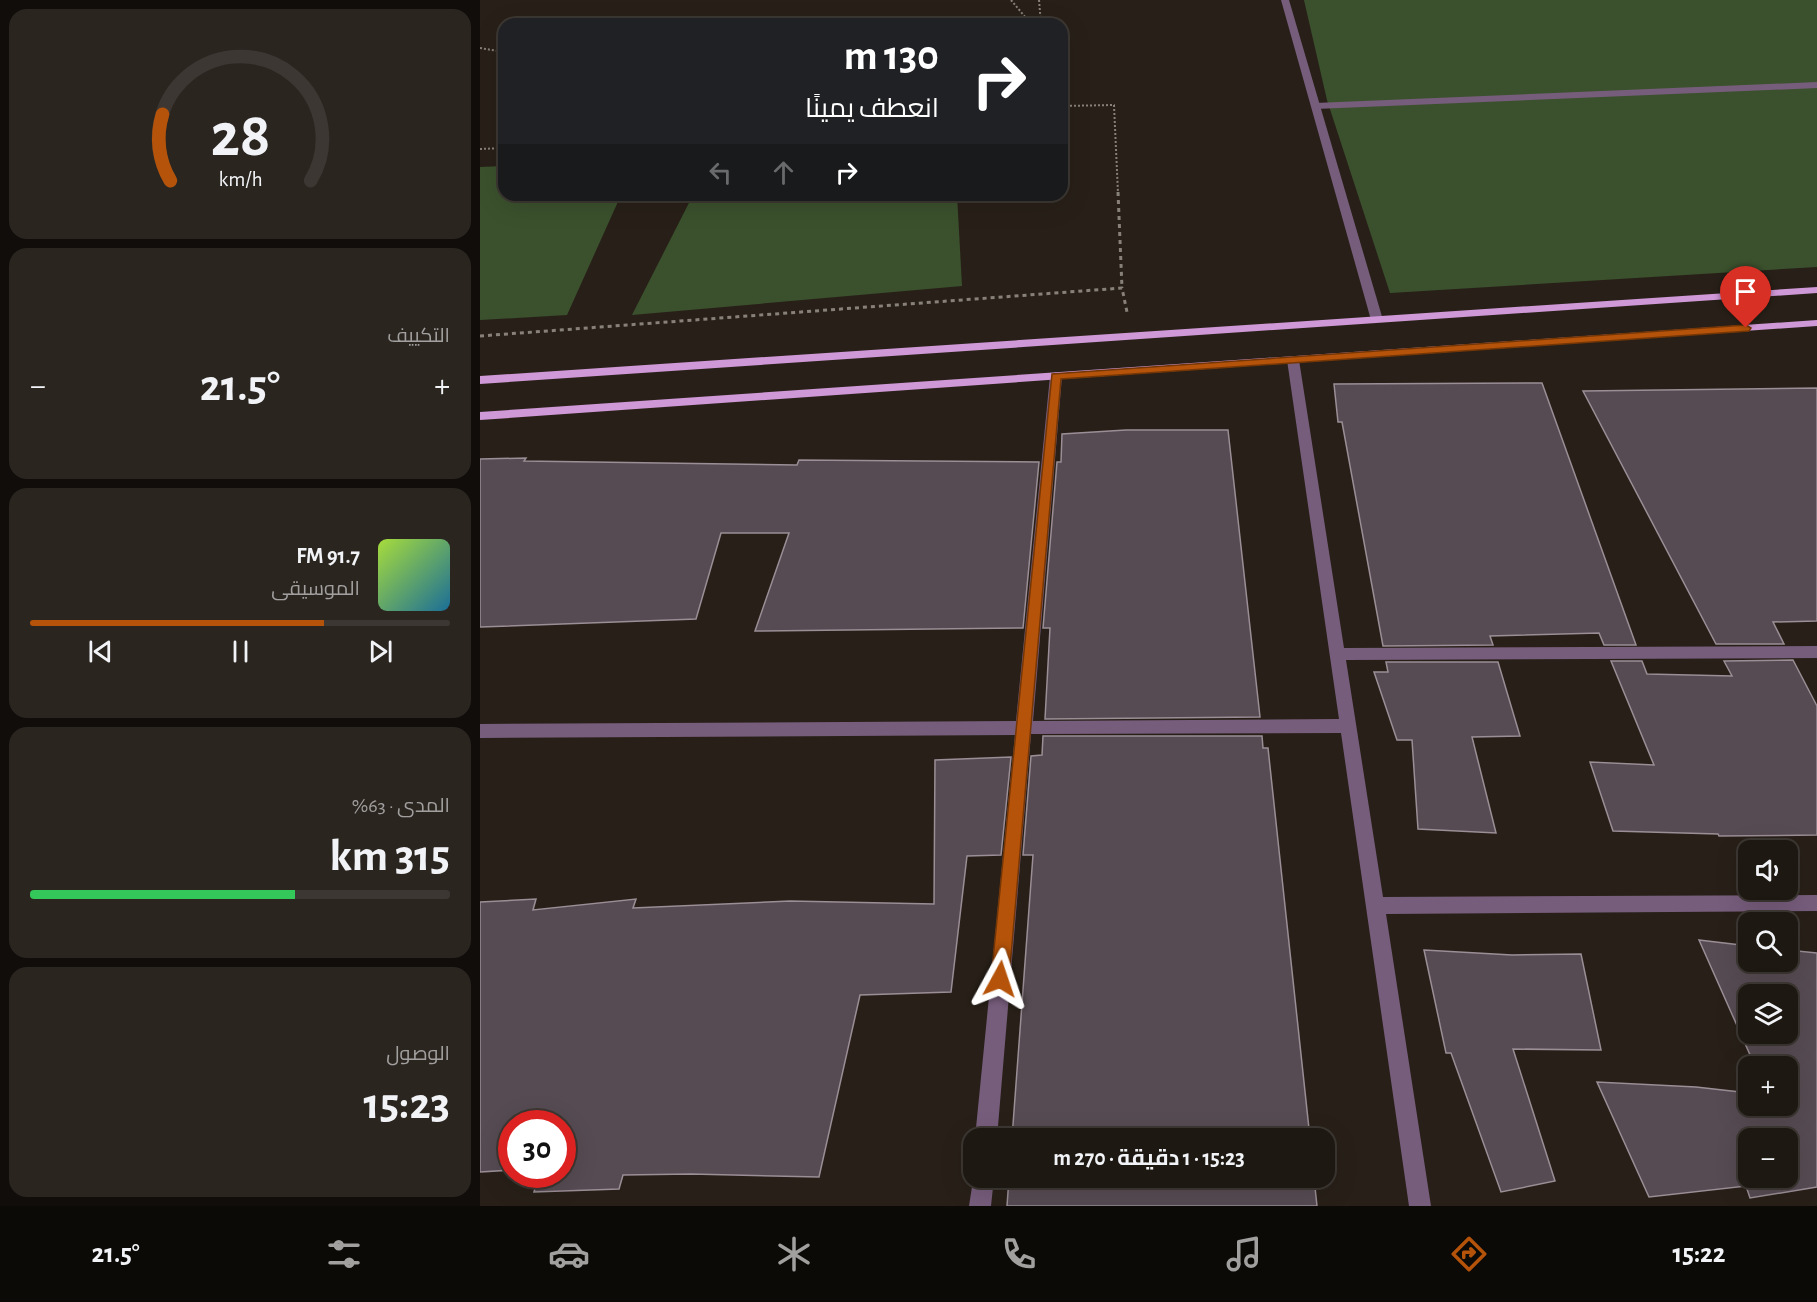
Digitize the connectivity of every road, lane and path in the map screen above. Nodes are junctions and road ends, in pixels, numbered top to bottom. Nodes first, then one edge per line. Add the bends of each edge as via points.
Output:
1 (1011, 0) edge
2 (1039, 0) edge
3 (1285, 0) edge
4 (1026, 18) edge
5 (1040, 18) edge
6 (480, 48) edge
7 (498, 51) edge
8 (1817, 85) edge
9 (1068, 106) edge
10 (1316, 106) junction
11 (498, 148) edge
12 (480, 149) edge
13 (1122, 288) junction
14 (1817, 290) edge
15 (1377, 320) junction
16 (1817, 323) edge
17 (480, 336) edge
18 (1132, 336) junction
19 (1293, 360) junction
20 (1056, 376) junction
21 (480, 380) edge
22 (480, 416) edge
23 (1817, 651) edge
24 (1336, 654) junction
25 (1348, 726) junction
26 (1023, 728) junction
27 (480, 731) edge
28 (1817, 903) edge
29 (1375, 906) junction
30 (987, 1128) edge
31 (982, 1188) edge
32 (980, 1206) edge
33 (1420, 1206) edge

1 - 4 path
2 - 5 path
3 - 10 street
6 - 7 path
8 - 10 street
9 - 13 path via 1114,105
10 - 15 street
11 - 12 path
13 - 17 path
13 - 18 path
14 - 15 main road
15 - 18 main road
16 - 19 main road
18 - 21 main road
19 - 20 main road
19 - 24 street
20 - 22 main road
20 - 26 street
23 - 24 street
24 - 25 street
25 - 26 street
25 - 29 street
26 - 27 street
26 - 30 street
28 - 29 street
29 - 33 street
31 - 32 street

